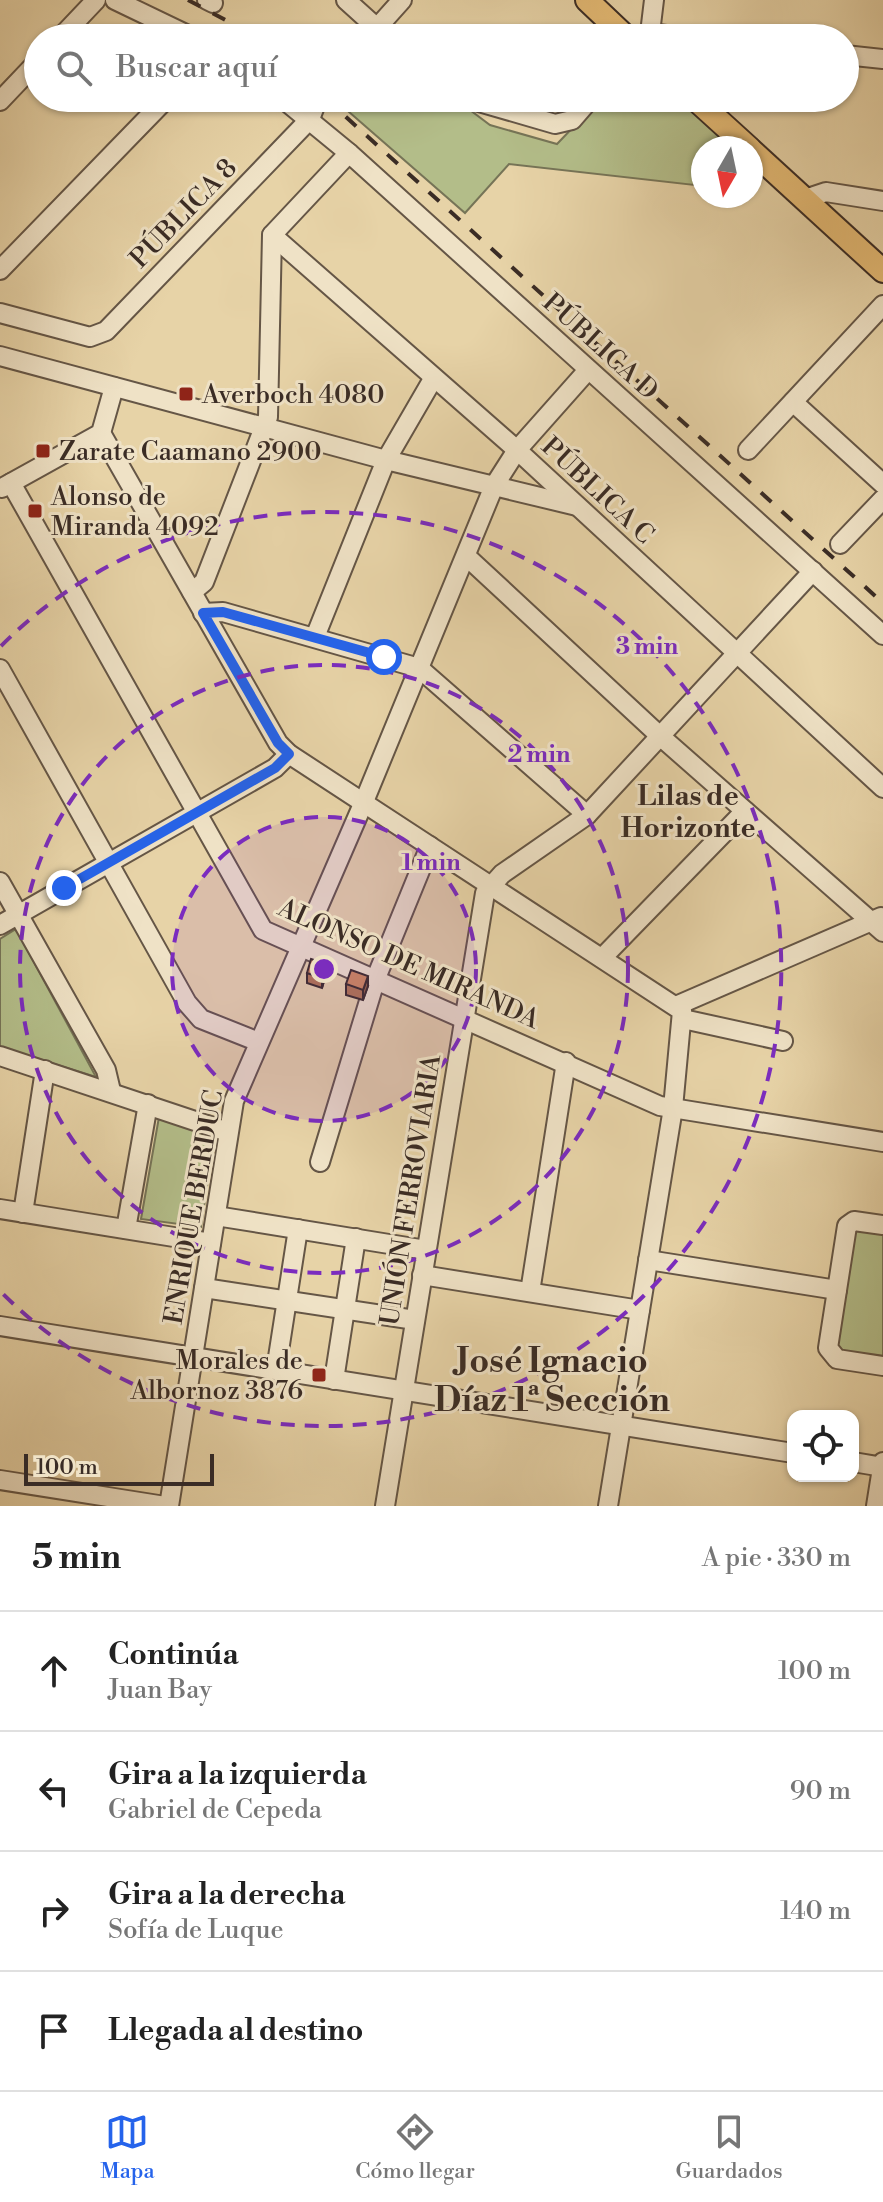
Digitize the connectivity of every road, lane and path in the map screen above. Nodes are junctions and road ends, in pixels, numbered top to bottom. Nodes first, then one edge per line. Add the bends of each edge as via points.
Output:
1 (96, 0) edge
2 (115, 0) edge
3 (346, 0) edge
4 (402, 0) edge
5 (587, 0) edge
6 (654, 0) edge
7 (73, 24) edge
8 (165, 24) edge
9 (367, 24) edge
10 (385, 24) edge
11 (612, 24) edge
12 (649, 24) edge
13 (859, 56) edge
14 (883, 59) edge
15 (24, 76) edge
16 (0, 101) edge
17 (153, 112) edge
18 (301, 112) edge
19 (313, 112) edge
20 (513, 112) edge
21 (579, 112) edge
22 (709, 112) edge
23 (310, 119) junction
24 (736, 136) edge
25 (349, 153) junction
26 (763, 161) edge
27 (805, 199) junction
28 (883, 201) edge
29 (272, 235) junction
30 (0, 270) edge
31 (883, 271) edge
32 (883, 305) edge
33 (0, 313) edge
34 (0, 356) edge
35 (588, 370) junction
36 (433, 379) junction
37 (114, 387) junction
38 (793, 402) junction
39 (264, 427) junction
40 (101, 433) junction
41 (517, 450) junction
42 (748, 450) dead end
43 (386, 460) junction
44 (883, 484) edge
45 (5, 486) edge
46 (494, 486) junction
47 (883, 499) edge
48 (577, 506) junction
49 (840, 544) dead end
50 (466, 556) junction
51 (813, 571) junction
52 (192, 592) junction
53 (203, 613) junction
54 (883, 635) edge
55 (315, 637) junction
56 (737, 655) junction
57 (419, 668) junction
58 (0, 669) edge
59 (660, 736) junction
60 (289, 754) junction
61 (883, 788) edge
62 (363, 804) junction
63 (745, 811) junction
64 (196, 812) junction
65 (587, 815) junction
66 (430, 846) junction
67 (110, 861) junction
68 (0, 882) edge
69 (491, 884) junction
70 (18, 915) junction
71 (879, 923) edge
72 (0, 925) edge
73 (300, 947) junction
74 (602, 958) junction
75 (376, 978) junction
76 (680, 1012) junction
77 (464, 1017) junction
78 (783, 1041) dead end
79 (259, 1042) junction
80 (0, 1056) edge
81 (566, 1062) junction
82 (45, 1070) junction
83 (111, 1091) junction
84 (148, 1104) junction
85 (673, 1108) junction
86 (228, 1132) junction
87 (883, 1142) edge
88 (320, 1162) dead end
89 (0, 1209) edge
90 (23, 1213) junction
91 (216, 1216) junction
92 (883, 1225) edge
93 (126, 1229) junction
94 (298, 1229) junction
95 (356, 1238) junction
96 (211, 1243) junction
97 (426, 1250) junction
98 (648, 1260) junction
99 (422, 1275) junction
100 (204, 1288) junction
101 (837, 1290) junction
102 (530, 1292) junction
103 (287, 1301) junction
104 (345, 1310) junction
105 (640, 1310) junction
106 (415, 1320) junction
107 (1, 1332) edge
108 (193, 1357) junction
109 (883, 1366) edge
110 (276, 1370) junction
111 (334, 1380) junction
112 (404, 1391) junction
113 (621, 1425) junction
114 (787, 1452) edge
115 (859, 1463) edge
116 (883, 1465) edge
117 (0, 1480) edge
118 (167, 1506) edge
119 (385, 1506) edge
120 (608, 1506) edge
121 (876, 1506) edge

1 - 7 street
2 - 8 street
3 - 9 street
4 - 10 street
5 - 11 main road
6 - 12 street
13 - 14 street
15 - 16 street
17 - 30 street
18 - 23 street, PÚBLICA D
19 - 23 street
20 - 21 street via 555,124 572,120
22 - 24 main road
23 - 25 street, PÚBLICA D
23 - 33 street, PÚBLICA 8 via 106,331 90,337
25 - 29 street
25 - 35 street, PÚBLICA D
26 - 27 main road
27 - 28 street via 826,192
27 - 31 main road
29 - 36 street, PÚBLICA C
29 - 39 street via 269,409
32 - 38 street
34 - 37 street
35 - 41 street, ENRIQUE BERDUC
35 - 51 street, PÚBLICA D
36 - 41 street, PÚBLICA C
36 - 43 street
37 - 39 street
37 - 40 street
38 - 42 street
38 - 44 street
39 - 43 street
39 - 52 street via 204,582
40 - 45 street
40 - 52 street
41 - 46 street, ENRIQUE BERDUC
41 - 48 street, PÚBLICA C
43 - 46 street
43 - 55 street
45 - 64 street, ALONSO DE MIRANDA
46 - 48 street
46 - 50 street, ENRIQUE BERDUC
47 - 49 street
48 - 56 street, PÚBLICA C
50 - 57 street, ENRIQUE BERDUC
50 - 59 street
51 - 54 street, PÚBLICA D
51 - 56 street
52 - 53 street
53 - 55 street via 223,612
53 - 60 street
55 - 57 street
56 - 59 street
56 - 61 street, PÚBLICA C
57 - 62 street, ENRIQUE BERDUC
57 - 65 street
58 - 67 street
59 - 63 street
59 - 65 street
60 - 62 street
60 - 64 street via 275,768
62 - 66 street
62 - 73 street, ENRIQUE BERDUC
63 - 71 street
63 - 74 street
64 - 67 street
64 - 73 street, ALONSO DE MIRANDA via 259,925
65 - 69 street
66 - 69 street
66 - 75 street
67 - 70 street
67 - 79 street via 192,1011
68 - 70 street
69 - 74 street
69 - 77 street, UNIÓN FERROVIARIA via 482,905
70 - 72 street
70 - 83 street via 106,1070
71 - 76 street
73 - 75 street, ALONSO DE MIRANDA
73 - 79 street, ENRIQUE BERDUC
74 - 76 street
75 - 77 street, ALONSO DE MIRANDA
75 - 88 street
76 - 78 street
76 - 85 street
77 - 81 street, ALONSO DE MIRANDA
77 - 97 street, UNIÓN FERROVIARIA
79 - 86 street, ENRIQUE BERDUC via 234,1101
80 - 82 street
81 - 85 street, ALONSO DE MIRANDA
81 - 102 street
82 - 83 street
82 - 90 street
83 - 84 street
84 - 86 street
84 - 93 street
85 - 87 street, ALONSO DE MIRANDA
85 - 98 street
86 - 91 street, ENRIQUE BERDUC
89 - 90 street
90 - 93 street
91 - 94 street
91 - 96 street, ENRIQUE BERDUC
92 - 101 street via 850,1222
93 - 96 street
94 - 95 street
94 - 103 street
95 - 97 street
95 - 104 street
96 - 100 street, ENRIQUE BERDUC
97 - 99 street, UNIÓN FERROVIARIA
98 - 101 street
98 - 105 street
99 - 102 street
99 - 106 street, UNIÓN FERROVIARIA
100 - 103 street
100 - 108 street, ENRIQUE BERDUC
101 - 109 street via 830,1354
102 - 105 street
103 - 104 street
103 - 110 street
104 - 106 street
104 - 111 street
105 - 113 street
106 - 112 street, UNIÓN FERROVIARIA
107 - 108 street
108 - 110 street
108 - 118 street, ENRIQUE BERDUC
110 - 111 street
111 - 112 street
112 - 113 street
112 - 119 street, UNIÓN FERROVIARIA
113 - 114 street
113 - 120 street
115 - 116 street
116 - 121 street
117 - 118 street

